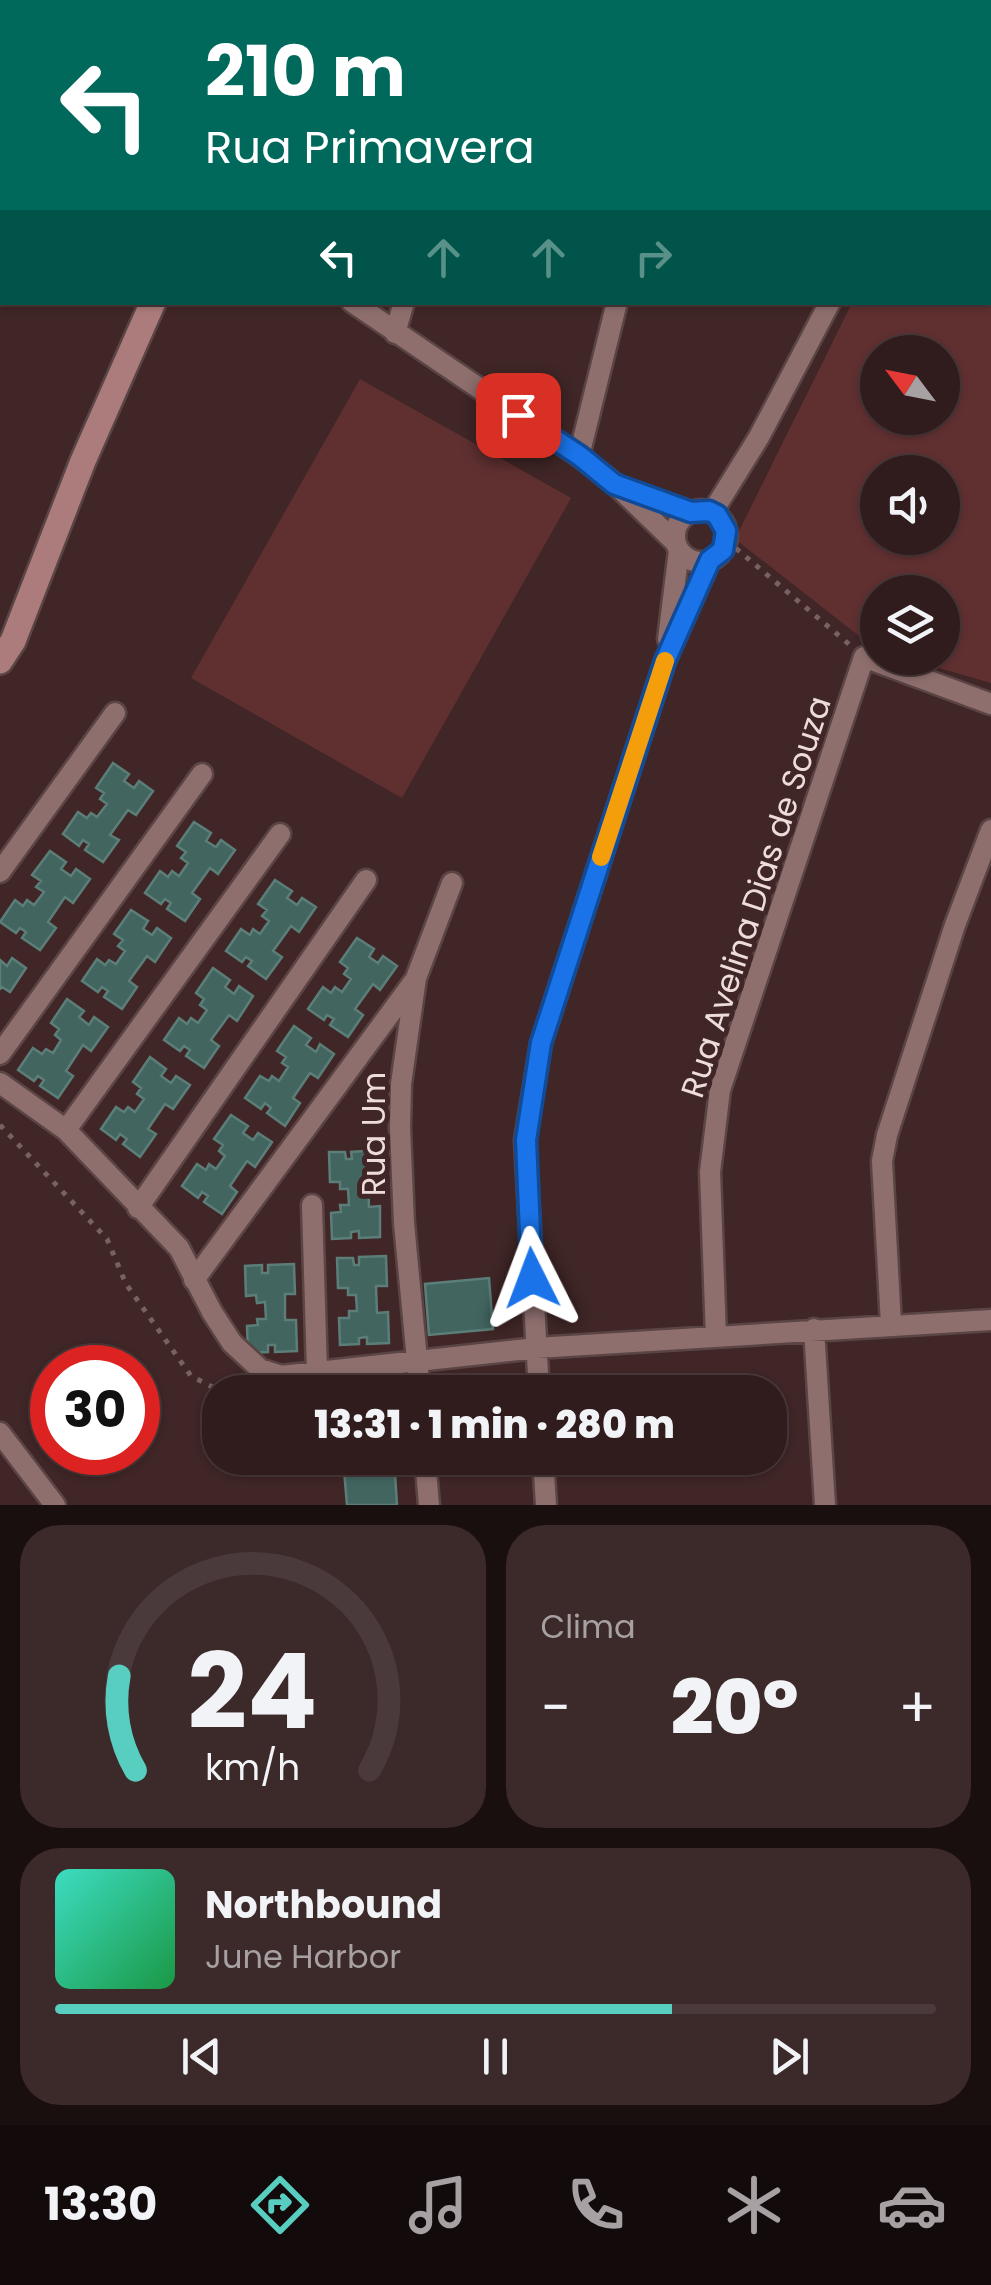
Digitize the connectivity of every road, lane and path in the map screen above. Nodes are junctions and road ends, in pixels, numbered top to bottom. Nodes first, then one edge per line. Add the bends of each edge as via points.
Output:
1 (152, 305) edge
2 (356, 305) edge
3 (403, 305) edge
4 (616, 305) edge
5 (828, 305) edge
6 (395, 334) junction
7 (580, 456) junction
8 (614, 484) junction
9 (691, 512) junction
10 (717, 515) junction
11 (726, 540) junction
12 (677, 546) junction
13 (710, 560) junction
14 (860, 654) edge
15 (0, 661) edge
16 (665, 661) junction
17 (860, 669) edge
18 (913, 675) edge
19 (991, 704) edge
20 (115, 712) dead end
21 (202, 774) dead end
22 (991, 830) edge
23 (280, 834) dead end
24 (0, 872) edge
25 (366, 880) dead end
26 (452, 883) dead end
27 (416, 978) junction
28 (0, 1054) edge
29 (0, 1083) edge
30 (0, 1125) edge
31 (66, 1130) junction
32 (312, 1205) dead end
33 (138, 1208) junction
34 (194, 1280) junction
35 (991, 1320) edge
36 (891, 1324) junction
37 (814, 1330) junction
38 (716, 1337) junction
39 (536, 1348) junction
40 (418, 1361) junction
41 (317, 1372) junction
42 (419, 1375) edge
43 (538, 1375) edge
44 (202, 1381) edge
45 (0, 1433) edge
46 (427, 1475) edge
47 (544, 1475) edge
48 (55, 1505) edge
49 (429, 1505) edge
50 (546, 1505) edge
51 (825, 1505) edge

1 - 15 street
2 - 6 street
3 - 6 street
4 - 7 street
5 - 10 street via 715,508
6 - 7 street
7 - 8 street
8 - 9 street
8 - 12 street
9 - 10 street
9 - 12 street via 677,524
10 - 11 street
11 - 13 street
11 - 14 path
12 - 13 street via 693,561
12 - 16 street
13 - 16 street
16 - 39 street via 541,1043 530,1098 526,1140
17 - 38 street, Rua Avelina Dias de Souza via 720,1090 710,1172
18 - 19 street
20 - 24 street
21 - 28 street
22 - 36 street via 887,1135 882,1161
23 - 31 street
25 - 33 street
26 - 27 street, Rua Um
27 - 34 street
27 - 40 street, Rua Um via 400,1128
29 - 31 street
30 - 44 path via 107,1239 126,1284
31 - 33 street
32 - 41 street
33 - 34 street via 179,1248
34 - 41 street via 232,1343 260,1370 282,1376
35 - 36 street
36 - 37 street
37 - 38 street
37 - 51 street
38 - 39 street
39 - 40 street
39 - 43 street
40 - 41 street
40 - 42 street, Rua Um
45 - 48 street
46 - 49 street
47 - 50 street

